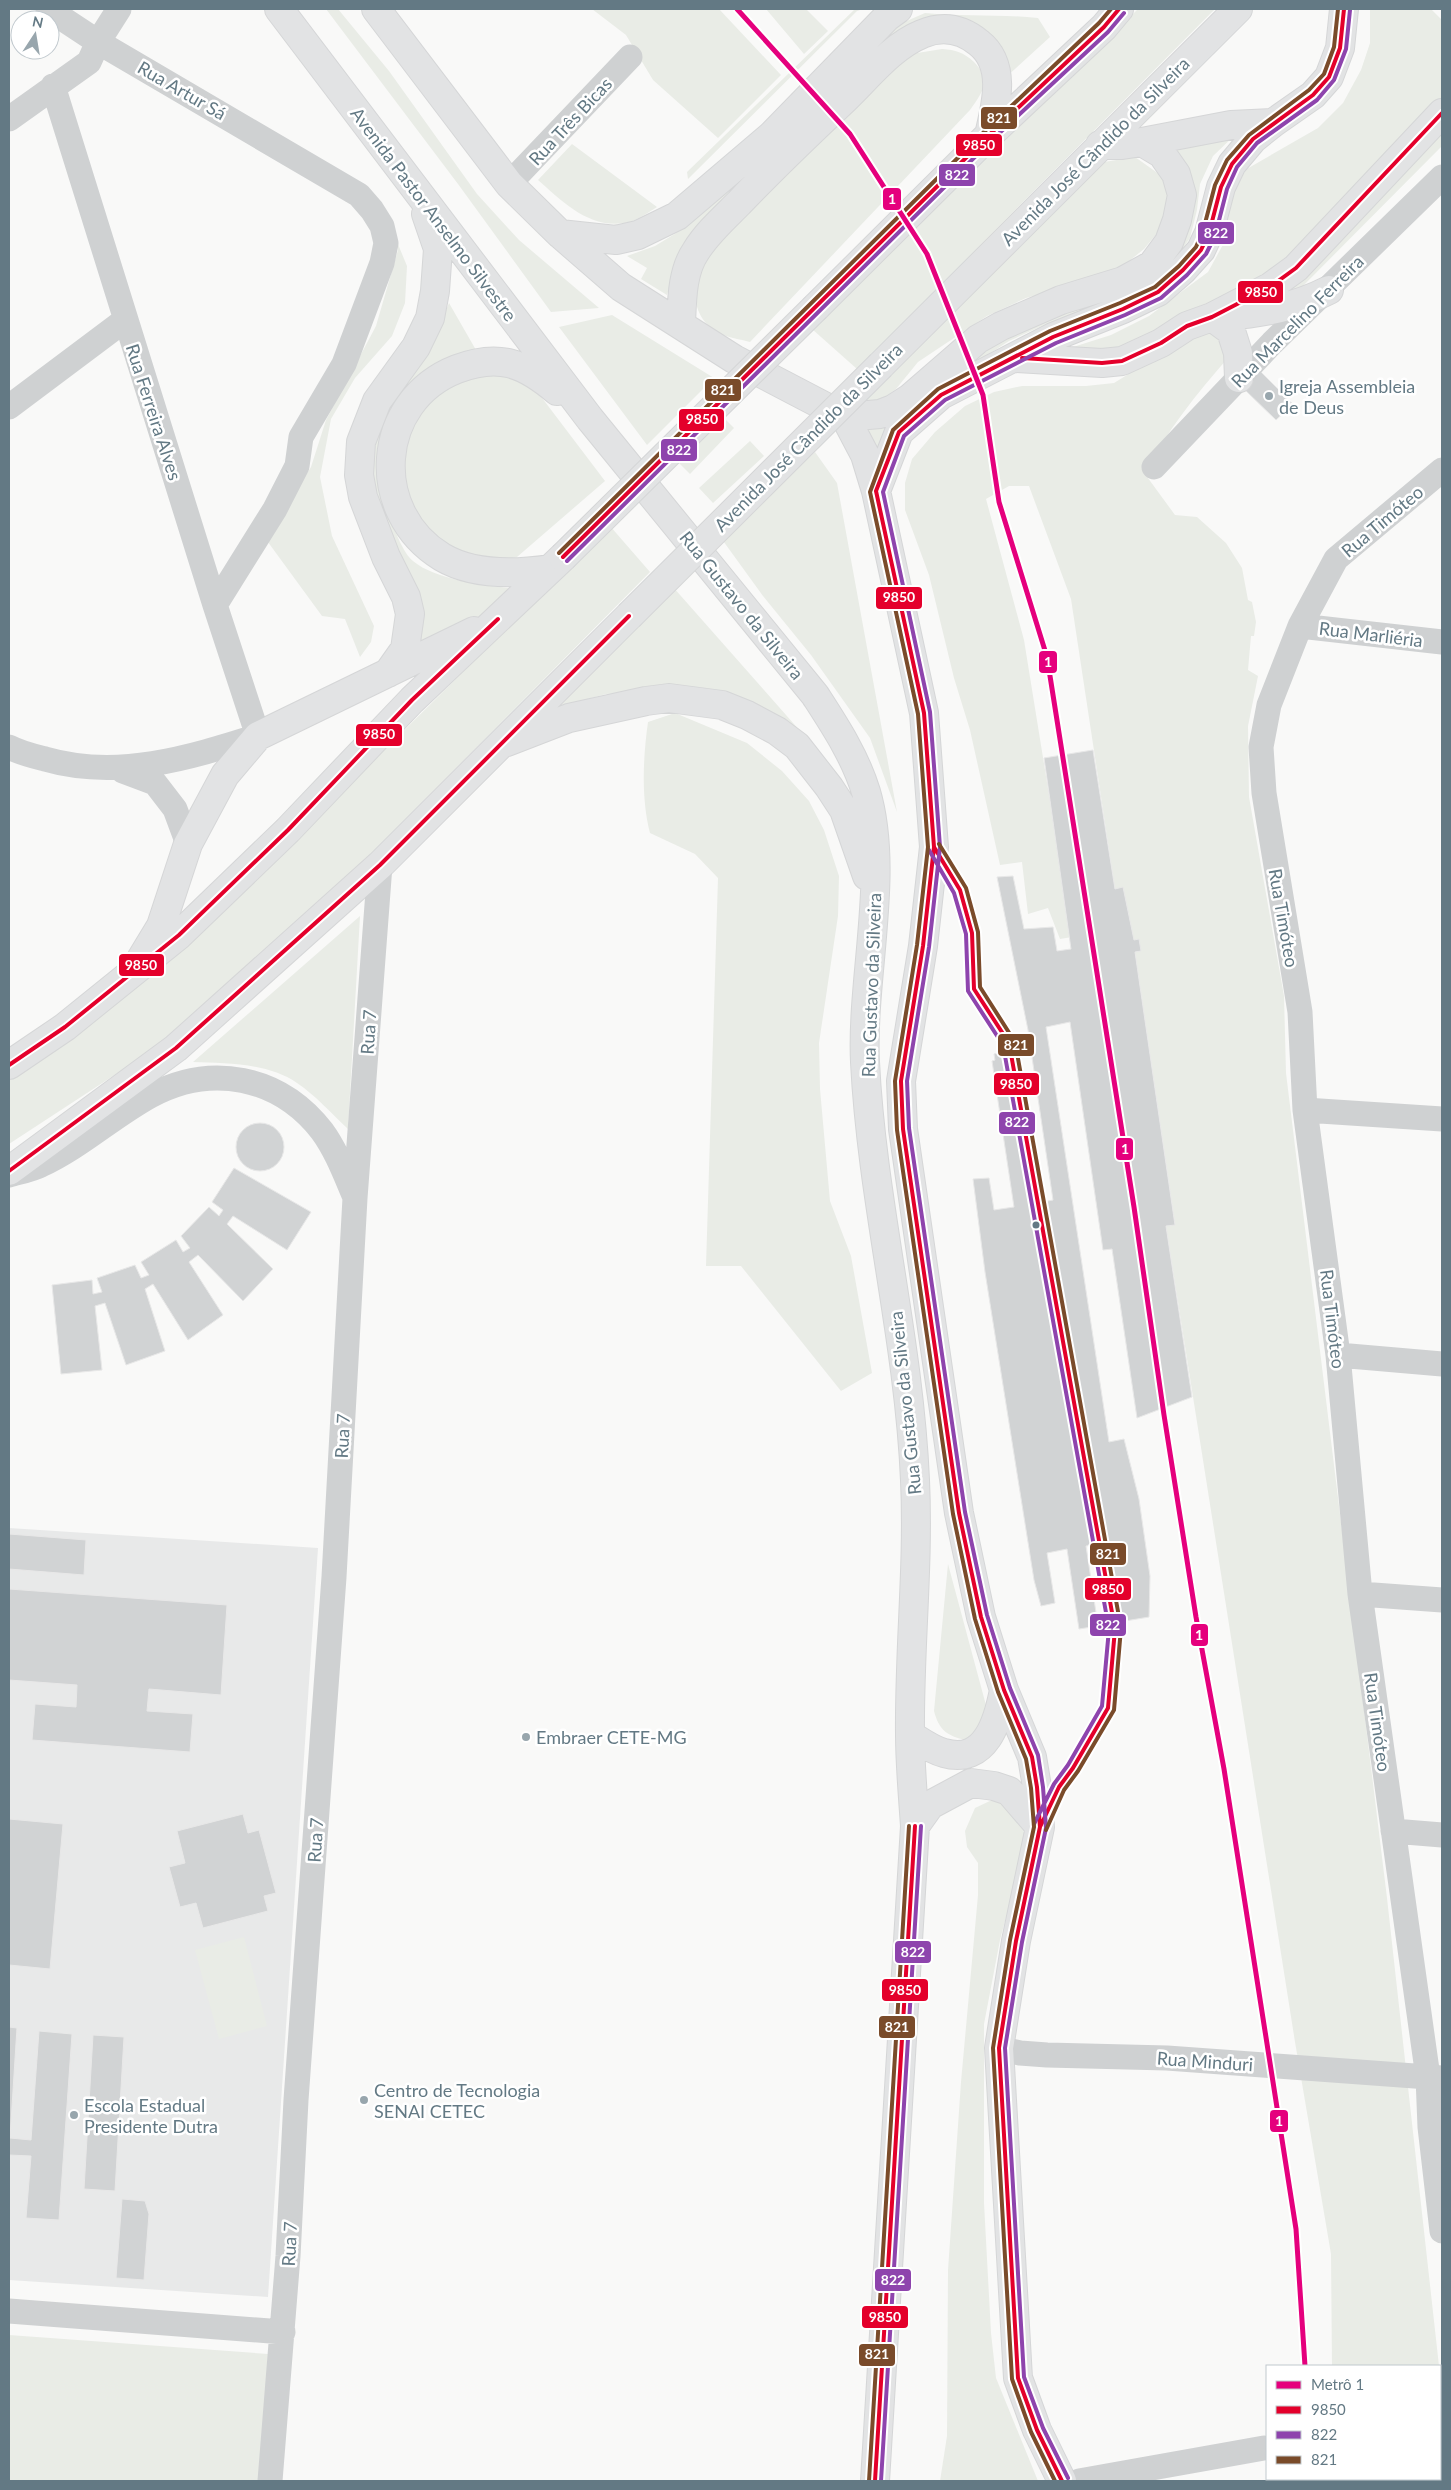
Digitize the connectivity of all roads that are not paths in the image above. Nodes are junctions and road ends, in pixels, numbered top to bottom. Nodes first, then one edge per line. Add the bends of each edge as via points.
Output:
1 (48, 9) edge
2 (119, 9) edge
3 (279, 9) edge
4 (376, 9) edge
5 (898, 9) edge
6 (1119, 9) edge
7 (1238, 9) edge
8 (1344, 9) edge
9 (98, 42) junction
10 (630, 57) dead end
11 (53, 86) junction
12 (1442, 113) edge
13 (9, 119) edge
14 (1273, 123) junction
15 (989, 135) junction
16 (1142, 142) junction
17 (1100, 144) junction
18 (1442, 177) edge
19 (509, 184) junction
20 (422, 198) junction
21 (560, 234) junction
22 (1329, 290) junction
23 (1212, 317) junction
24 (125, 320) junction
25 (681, 324) junction
26 (1010, 358) junction
27 (1239, 378) junction
28 (9, 407) edge
29 (845, 417) junction
30 (590, 419) junction
31 (1154, 467) dead end
32 (1442, 470) edge
33 (876, 491) junction
34 (556, 563) junction
35 (215, 605) junction
36 (498, 619) junction
37 (1300, 626) junction
38 (1442, 642) edge
39 (388, 673) junction
40 (258, 736) junction
41 (496, 746) junction
42 (9, 747) edge
43 (116, 768) junction
44 (188, 844) junction
45 (380, 866) junction
46 (874, 897) junction
47 (132, 974) junction
48 (9, 1065) edge
49 (1305, 1110) junction
50 (1442, 1119) edge
51 (324, 1133) junction
52 (360, 1135) junction
53 (9, 1171) edge
54 (9, 1175) edge
55 (356, 1198) junction
56 (1338, 1355) junction
57 (1442, 1364) edge
58 (1360, 1594) junction
59 (1442, 1600) edge
60 (1004, 1690) junction
61 (910, 1735) junction
62 (915, 1826) junction
63 (1040, 1827) junction
64 (1393, 1831) junction
65 (1442, 1835) edge
66 (999, 2048) junction
67 (1425, 2076) edge
68 (1442, 2231) edge
69 (9, 2311) edge
70 (283, 2332) junction
71 (1264, 2448) dead end
72 (270, 2481) edge
73 (875, 2481) edge
74 (1062, 2481) edge
75 (1079, 2481) edge

1 - 9 street, Rua Artur Sá
2 - 9 street
3 - 20 main road, Avenida Pastor Anselmo Silvestre
4 - 19 main road
5 - 21 main road via 771,136 677,216 638,235 616,240
6 - 15 main road
7 - 17 main road, Avenida José Cândido da Silveira
8 - 14 main road via 1340,48 1328,77 1313,95
9 - 11 street via 89,62
9 - 35 street, Rua Artur Sá via 359,195 382,226 386,243 382,263 344,364 301,437 297,466 275,509
10 - 19 street, Rua Três Bicas
11 - 13 street
11 - 24 street, Rua Ferreira Alves
12 - 23 main road via 1296,268 1270,287
14 - 16 main road via 1231,125
14 - 26 main road via 1253,139 1232,164 1221,187 1209,233 1201,250 1183,270 1158,292
15 - 25 main road via 998,85 994,63 985,48 956,30 938,29 906,41 785,156 695,252 686,275
15 - 34 main road, bridge
16 - 17 main road
16 - 29 main road via 1162,154 1176,174 1182,195 1169,242 1152,265 1123,281 1061,300 1001,326 978,339 893,409 880,414
17 - 41 main road, Avenida José Cândido da Silveira, bridge
18 - 22 street, Rua Marcelino Ferreira
19 - 21 main road
20 - 30 main road, Avenida Pastor Anselmo Silvestre
20 - 39 main road via 438,249 430,318 416,347 377,401 361,442 359,475 363,497 386,557 406,596 410,614 405,649
21 - 25 main road via 621,288
22 - 23 main road via 1309,301 1267,312
22 - 27 street, Rua Marcelino Ferreira
23 - 26 main road via 1187,326 1162,343 1122,361 1102,363
23 - 27 main road via 1231,331 1238,353
24 - 28 street
24 - 35 street, Rua Ferreira Alves
25 - 29 main road via 734,359
26 - 33 main road via 941,395 899,432
27 - 31 street, Rua Marcelino Ferreira
29 - 33 main road via 865,455
30 - 34 main road via 537,374 513,363 492,362 472,364 445,374 424,388 403,415 395,438 390,464 394,496 406,521 423,543 444,558 496,572 521,574
30 - 46 main road, Rua Gustavo da Silveira via 816,695 846,743 866,791 875,834
32 - 37 street, Rua Timóteo via 1336,559
33 - 60 main road via 924,713 934,847 923,946 901,1081 903,1130 959,1513 981,1618
34 - 36 main road
35 - 40 street, Rua Ferreira Alves
36 - 39 main road
36 - 47 main road via 412,700 288,830 180,935
37 - 38 street, Rua Marliéria
37 - 49 street, Rua Timóteo via 1269,705 1261,747 1264,793 1300,1012
39 - 40 main road
40 - 43 street via 152,765
40 - 44 main road via 225,775
41 - 45 main road, Avenida José Cândido da Silveira
41 - 46 main road via 569,718 669,698 722,705 777,731 797,746 844,810
42 - 43 street via 66,765
43 - 44 street via 155,783 175,809
44 - 47 main road via 160,926
45 - 52 street, Rua 7
45 - 53 main road, Avenida José Cândido da Silveira via 176,1048
46 - 61 main road, Rua Gustavo da Silveira via 865,1060 873,1147 909,1406 915,1479
47 - 48 main road via 65,1027
49 - 50 street
49 - 56 street, Rua Timóteo
51 - 52 street
51 - 54 street, Rua 7 via 294,1102 265,1086 207,1078 178,1082 41,1166
51 - 55 street, Rua 7
52 - 55 street, Rua 7
55 - 70 street, Rua 7
56 - 57 street
56 - 58 street, Rua Timóteo
58 - 59 street
58 - 64 street, Rua Timóteo
60 - 61 main road via 990,1738 968,1753 944,1753
60 - 63 main road via 1032,1757
61 - 62 main road, Rua Gustavo da Silveira
62 - 63 main road via 930,1805 971,1783 1009,1791
62 - 73 main road, Rua Gustavo da Silveira
63 - 66 main road via 1016,1941
64 - 65 street
64 - 67 street, Rua Timóteo
66 - 67 street, Rua Minduri via 1047,2054 1167,2058
66 - 74 main road via 1018,2378 1037,2430
67 - 68 street, Rua Timóteo
69 - 70 street
70 - 72 street, Rua 7
71 - 75 street

